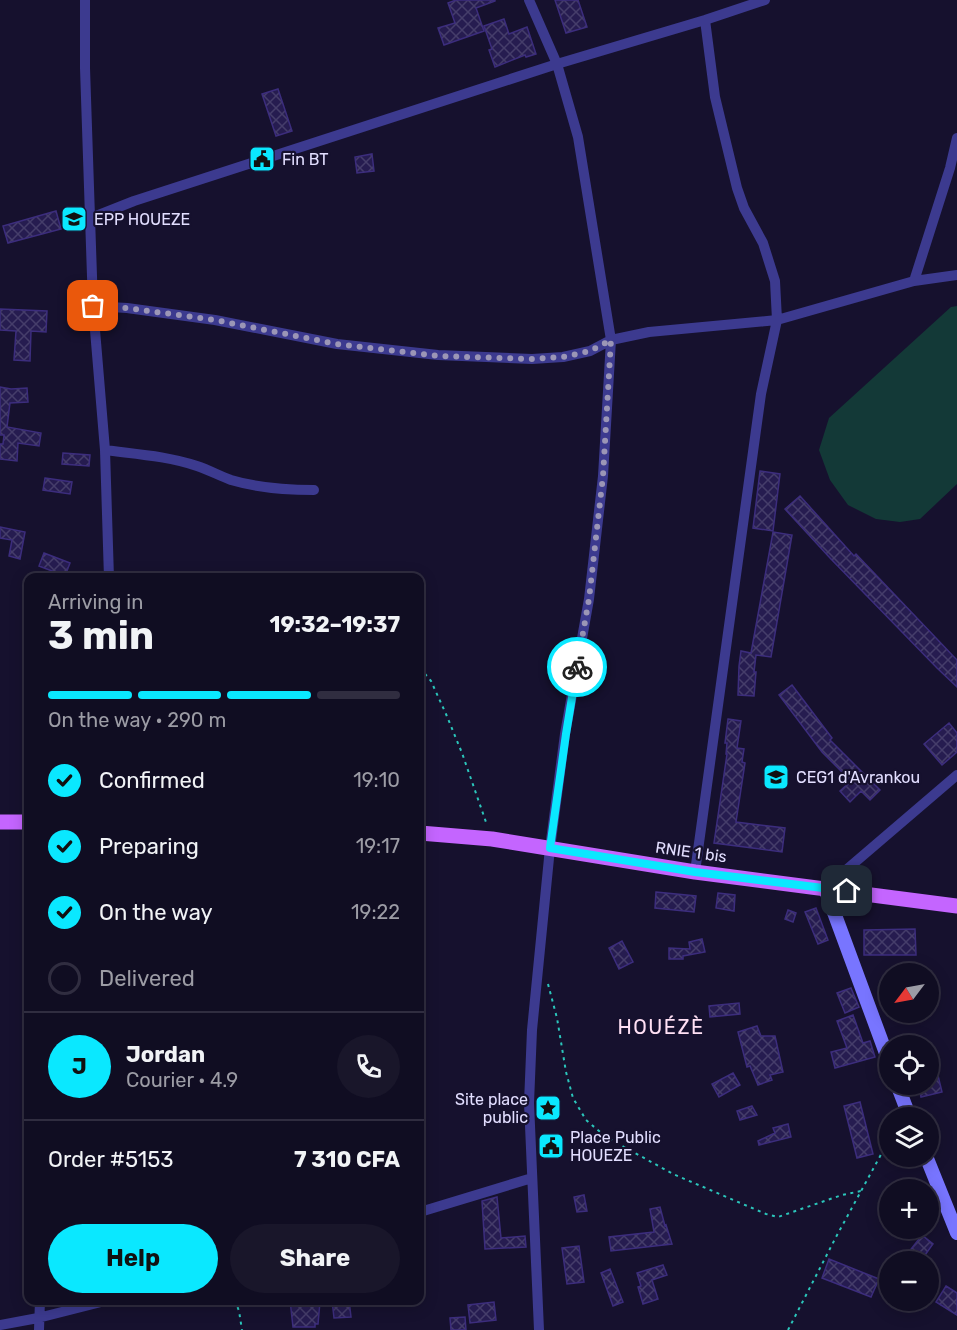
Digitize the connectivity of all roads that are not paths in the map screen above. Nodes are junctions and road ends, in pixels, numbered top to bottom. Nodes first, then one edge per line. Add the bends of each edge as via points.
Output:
1 (85, 0) edge
2 (529, 0) edge
3 (765, 0) edge
4 (705, 20) junction
5 (557, 64) junction
6 (957, 138) edge
7 (951, 181) edge
8 (91, 218) junction
9 (957, 275) edge
10 (914, 281) junction
11 (93, 306) junction
12 (777, 320) junction
13 (611, 340) junction
14 (105, 450) junction
15 (315, 490) dead end
16 (109, 573) edge
17 (957, 775) edge
18 (0, 822) edge
19 (24, 822) edge
20 (424, 833) edge
21 (550, 848) junction
22 (695, 872) junction
23 (825, 888) junction
24 (957, 906) edge
25 (879, 1035) edge
26 (930, 1167) edge
27 (532, 1178) junction
28 (424, 1211) edge
29 (957, 1233) edge
30 (39, 1305) edge
31 (89, 1305) edge
32 (38, 1318) junction
33 (0, 1325) edge
34 (39, 1330) edge
35 (539, 1330) edge

1 - 8 street
2 - 5 street
3 - 4 street
4 - 5 street
4 - 12 street via 715,97 737,188 763,243 775,280
5 - 8 street
5 - 13 street via 578,137
6 - 7 street
7 - 10 street
8 - 11 street
9 - 10 street
10 - 12 street
11 - 13 street via 215,320 337,344 438,356 563,357 590,351
11 - 14 street
12 - 13 street via 649,332
12 - 22 street via 761,394
13 - 21 street via 603,476 589,599
14 - 15 street via 168,459 243,483
14 - 16 street
17 - 23 street
18 - 19 main road
20 - 21 main road, RNIE 1 bis
21 - 22 main road, RNIE 1 bis
21 - 27 street via 532,1030
22 - 23 main road, RNIE 1 bis
23 - 24 main road, RNIE 1 bis
23 - 25 street
26 - 29 street
27 - 28 street
27 - 35 street
30 - 32 street
31 - 32 street
32 - 33 street
32 - 34 street

